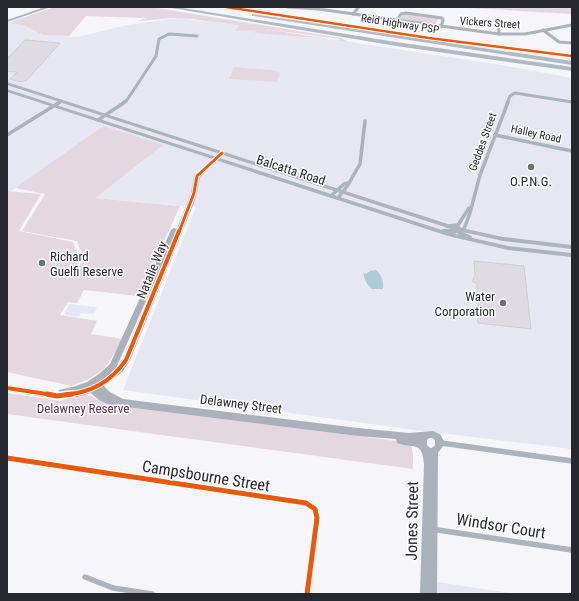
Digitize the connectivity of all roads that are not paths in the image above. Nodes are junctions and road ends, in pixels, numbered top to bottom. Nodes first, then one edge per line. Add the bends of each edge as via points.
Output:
1 (36, 7) edge
2 (49, 7) edge
3 (168, 7) edge
4 (201, 7) edge
5 (287, 7) edge
6 (358, 8) edge
7 (353, 14) junction
8 (7, 16) edge
9 (447, 16) dead end
10 (442, 18) junction
11 (498, 18) dead end
12 (7, 21) edge
13 (396, 21) junction
14 (572, 25) edge
15 (441, 27) junction
16 (543, 30) junction
17 (499, 34) junction
18 (197, 36) dead end
19 (572, 43) edge
20 (454, 46) junction
21 (456, 53) junction
22 (572, 59) edge
23 (572, 63) edge
24 (572, 69) edge
25 (572, 74) edge
26 (7, 83) edge
27 (7, 90) edge
28 (61, 101) junction
29 (572, 102) edge
30 (54, 105) junction
31 (106, 116) junction
32 (98, 120) junction
33 (365, 121) dead end
34 (7, 135) edge
35 (495, 135) junction
36 (572, 151) edge
37 (220, 152) junction
38 (214, 158) junction
39 (340, 192) junction
40 (334, 197) junction
41 (460, 229) junction
42 (433, 230) junction
43 (483, 244) junction
44 (572, 247) edge
45 (572, 255) edge
46 (94, 386) junction
47 (7, 388) edge
48 (358, 432) junction
49 (426, 436) junction
50 (441, 443) junction
51 (428, 449) junction
52 (7, 458) edge
53 (572, 461) edge
54 (430, 528) junction
55 (572, 550) edge
56 (85, 577) dead end
57 (152, 594) edge
58 (307, 594) edge
59 (426, 594) edge
60 (432, 594) edge

1 - 8 main road
2 - 12 main road
3 - 21 highway
4 - 20 highway
5 - 7 street, Vickers Street
6 - 7 street
7 - 13 street, Vickers Street
9 - 10 street
10 - 13 street via 406,13 401,14
10 - 15 street
11 - 17 street
13 - 15 street, Vickers Street
14 - 16 street, Vickers Street
15 - 17 street, Vickers Street
16 - 17 street, Vickers Street via 518,35
16 - 19 street via 559,42
18 - 31 street via 169,34 159,39 156,56 130,97
20 - 22 highway
20 - 23 highway
21 - 24 highway
21 - 25 highway
26 - 28 main road, Balcatta Road
27 - 30 main road, Balcatta Road
28 - 30 street
28 - 31 main road, Balcatta Road
29 - 35 street, Geddes Street via 515,93 510,96
30 - 32 main road, Balcatta Road
30 - 34 street
31 - 32 street
31 - 37 main road, Balcatta Road
32 - 38 main road, Balcatta Road
33 - 39 street via 360,164 348,186
35 - 36 street, Halley Road
35 - 41 street, Geddes Street
37 - 38 street, Natalie Way
37 - 39 main road, Balcatta Road
38 - 40 main road, Balcatta Road
38 - 46 street, Natalie Way via 197,176 190,205 126,360 120,369
39 - 40 street
39 - 40 street
39 - 41 main road, Balcatta Road
40 - 42 main road, Balcatta Road
41 - 42 street via 448,232
41 - 43 street via 466,236
41 - 44 main road, Balcatta Road via 524,242
42 - 43 main road, Balcatta Road
43 - 45 main road, Balcatta Road
46 - 47 street via 76,394 57,396
46 - 48 street, Delawney Street via 106,401
48 - 49 street, Delawney Street via 406,437
48 - 51 street, Delawney Street via 367,436 414,443
49 - 50 street via 436,437
49 - 51 street, Jones Street via 422,439
50 - 51 street via 438,449
50 - 53 street
51 - 54 street, Jones Street
52 - 58 street, Campsbourne Street via 306,503 315,508 317,518
54 - 55 street, Windsor Court
54 - 59 street, Jones Street
54 - 60 street, Jones Street
56 - 57 street via 113,588

